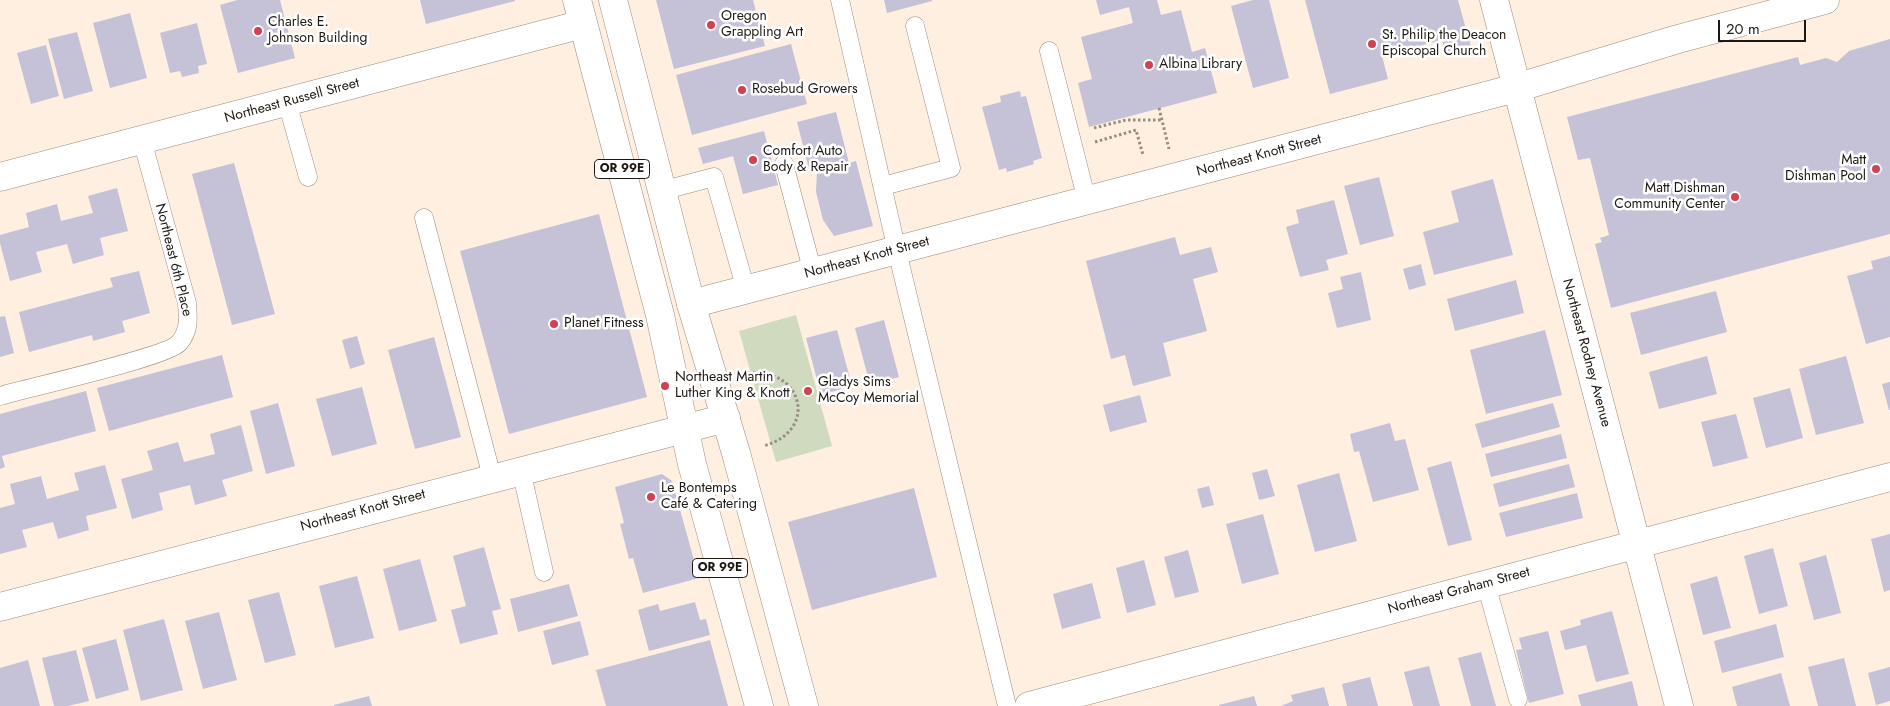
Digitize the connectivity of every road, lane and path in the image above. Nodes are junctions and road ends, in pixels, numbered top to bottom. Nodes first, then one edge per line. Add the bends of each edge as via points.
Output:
1 (612, 0) edge
2 (840, 0) edge
3 (1494, 0) edge
4 (1825, 0) edge
5 (580, 12) edge
6 (915, 26) dead end
7 (1049, 51) dead end
8 (1516, 88) junction
9 (287, 102) junction
10 (1159, 108) dead end
11 (1162, 120) junction
12 (1086, 130) dead end
13 (142, 140) junction
14 (1091, 143) dead end
15 (1168, 145) dead end
16 (784, 164) dead end
17 (308, 177) dead end
18 (0, 178) edge
19 (1150, 184) junction
20 (883, 186) junction
21 (661, 191) junction
22 (1087, 201) junction
23 (424, 218) dead end
24 (897, 251) junction
25 (813, 273) junction
26 (746, 290) junction
27 (691, 304) junction
28 (743, 374) dead end
29 (0, 396) edge
30 (726, 418) junction
31 (686, 429) junction
32 (763, 446) dead end
33 (521, 470) junction
34 (492, 477) junction
35 (1890, 477) edge
36 (1636, 543) junction
37 (544, 572) dead end
38 (1486, 584) junction
39 (0, 607) edge
40 (1518, 699) dead end
41 (760, 706) edge
42 (804, 706) edge
43 (1007, 706) edge
44 (1029, 706) edge
45 (1679, 706) edge

1 - 21 street, OR 99E
2 - 20 lane
3 - 8 street, Northeast Rodney Avenue
4 - 8 street, Northeast Knott Street via 1678,39
5 - 9 street, Northeast Russell Street
5 - 31 street, OR 99E via 660,315
6 - 20 lane via 951,168
7 - 22 lane
8 - 19 street, Northeast Knott Street
8 - 36 street, Northeast Rodney Avenue
9 - 13 street, Northeast Russell Street
9 - 17 lane
10 - 11 path
11 - 12 path via 1126,120
11 - 15 path
13 - 18 street, Northeast Russell Street
13 - 29 lane, Northeast 6th Place via 187,303 189,325 179,344 153,355
14 - 19 path via 1136,130
16 - 25 lane
19 - 22 street, Northeast Knott Street
20 - 24 lane
21 - 26 lane via 714,177
21 - 27 street, OR 99E
22 - 24 street, Northeast Knott Street
23 - 34 lane
24 - 25 street, Northeast Knott Street
24 - 43 lane
25 - 26 street, Northeast Knott Street
26 - 27 street, Northeast Knott Street
27 - 30 street, OR 99E
28 - 32 path via 756,372 778,377 789,384 797,398 799,406 793,427 781,439
30 - 31 street, Northeast Knott Street
30 - 42 street, OR 99E
31 - 33 street, Northeast Knott Street
31 - 41 street, OR 99E via 692,464
33 - 34 street, Northeast Knott Street
33 - 37 lane
34 - 39 street, Northeast Knott Street
35 - 36 street, Northeast Graham Street
36 - 38 street, Northeast Graham Street
36 - 45 street, Northeast Rodney Avenue
38 - 40 lane
38 - 44 street, Northeast Graham Street

